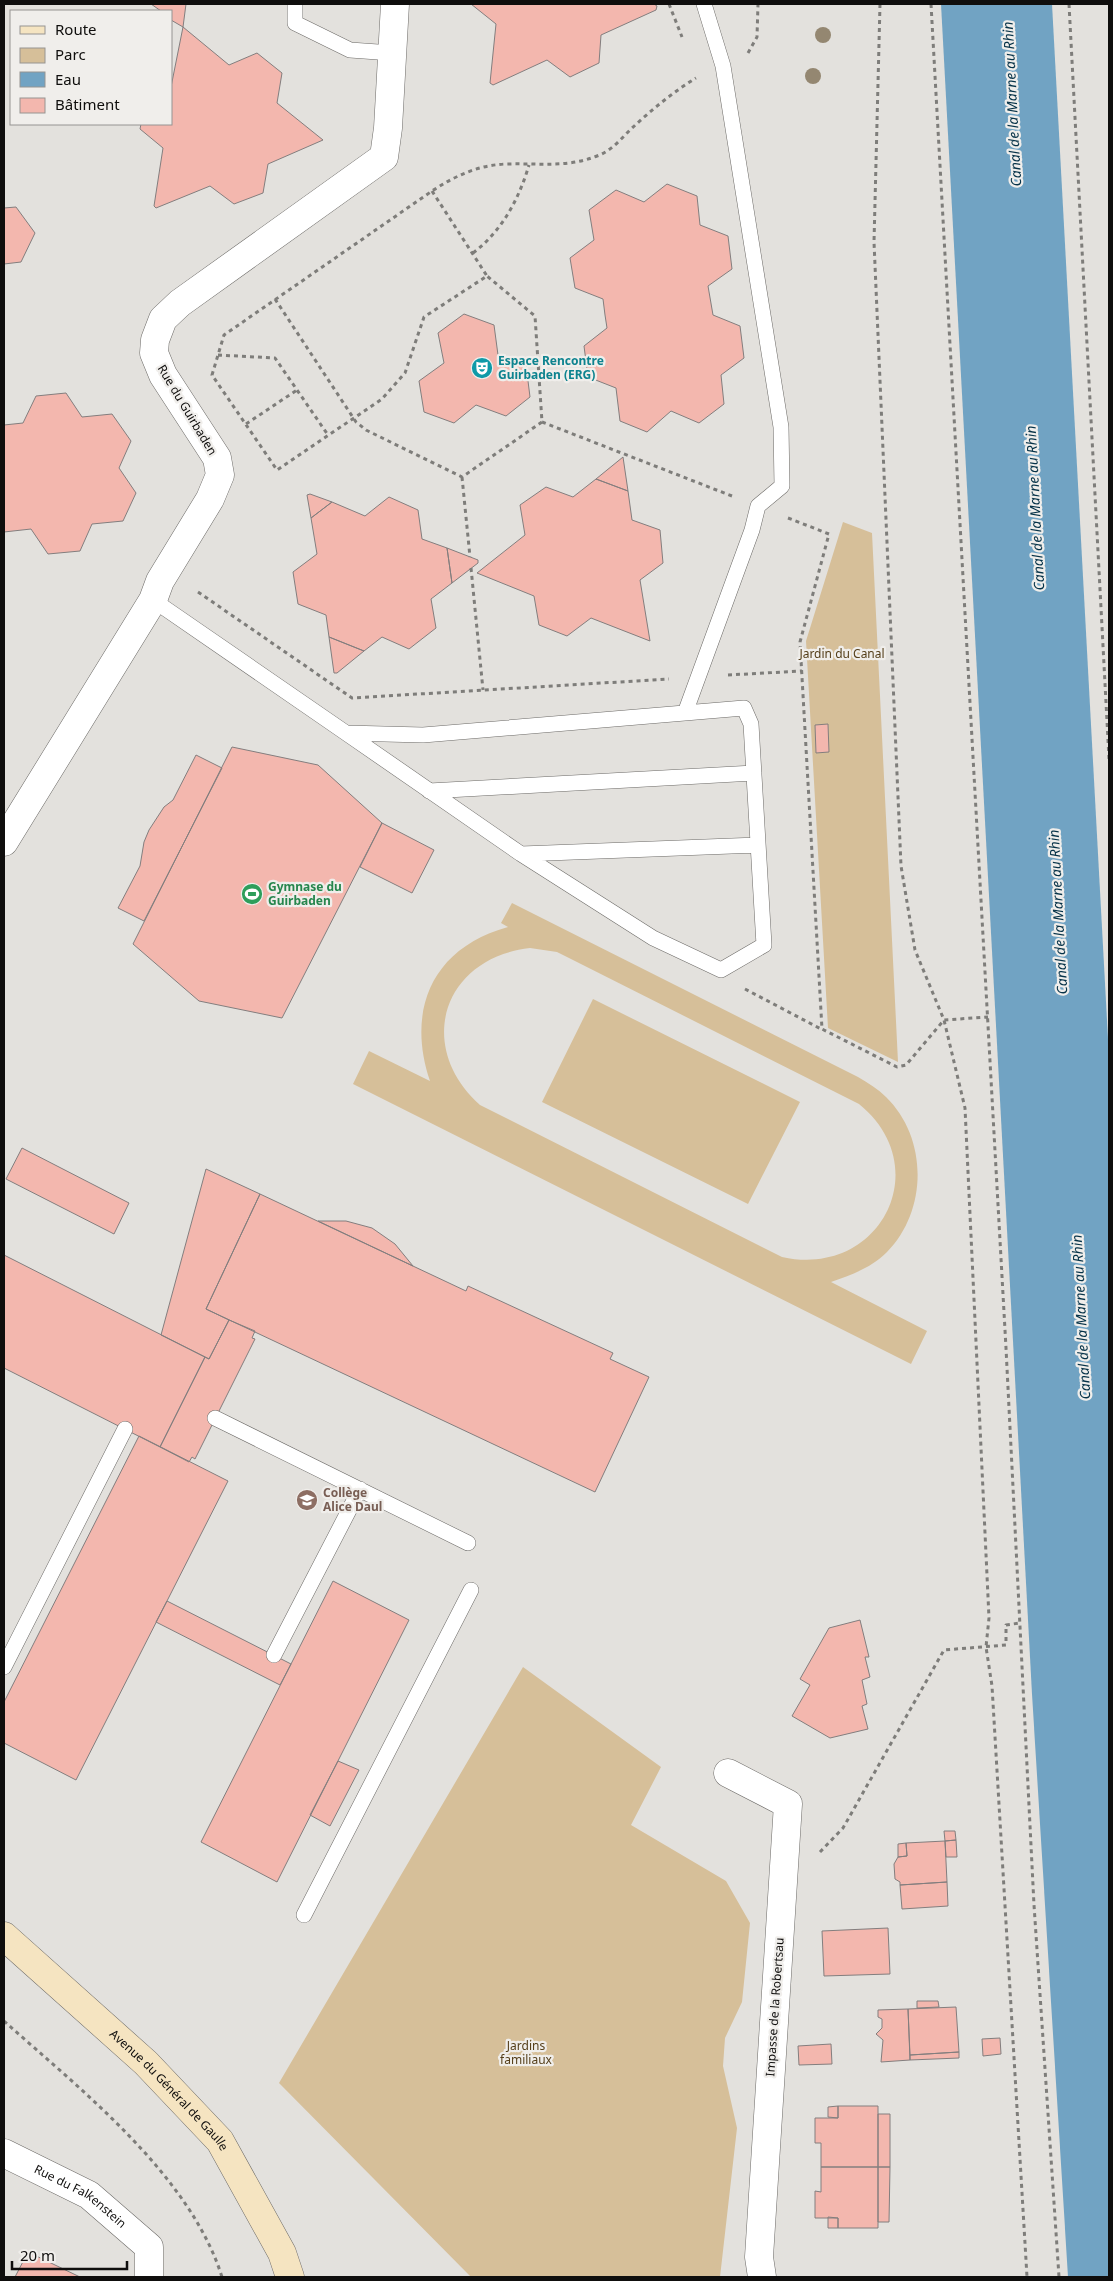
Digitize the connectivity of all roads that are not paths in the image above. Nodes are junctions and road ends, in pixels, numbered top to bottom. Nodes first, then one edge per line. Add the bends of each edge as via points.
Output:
1 (295, 4) edge
2 (395, 4) edge
3 (704, 4) edge
4 (392, 53) junction
5 (153, 600) junction
6 (686, 712) junction
7 (346, 733) junction
8 (754, 773) junction
9 (429, 791) junction
10 (4, 842) edge
11 (758, 844) junction
12 (521, 854) junction
13 (216, 1418) dead end
14 (124, 1429) dead end
15 (360, 1489) junction
16 (468, 1543) dead end
17 (471, 1590) dead end
18 (274, 1655) dead end
19 (4, 1667) edge
20 (728, 1773) dead end
21 (304, 1915) dead end
22 (4, 1936) edge
23 (4, 2153) edge
24 (149, 2277) edge
25 (290, 2277) edge
26 (762, 2277) edge

1 - 4 lane via 295,23 350,50
2 - 4 street, Rue du Guirbaden
3 - 6 lane via 723,66 780,417 782,486 758,506
4 - 5 street, Rue du Guirbaden via 384,157 180,303 163,319 154,353 164,375 217,458 220,474 210,499 160,581
5 - 7 lane
5 - 10 street, Rue du Guirbaden
6 - 7 lane via 423,735
6 - 8 lane via 744,708 751,724
7 - 9 lane
8 - 9 lane
8 - 11 lane
9 - 12 lane
11 - 12 lane
11 - 12 lane via 764,945 721,970 653,938
13 - 15 lane
14 - 19 lane
15 - 16 lane
15 - 18 lane
17 - 21 lane
20 - 26 street, Impasse de la Robertsau via 788,1804 760,2247
22 - 25 street, Avenue du Général de Gaulle via 146,2063 220,2141 282,2253
23 - 24 street, Rue du Falkenstein via 89,2195 149,2247

